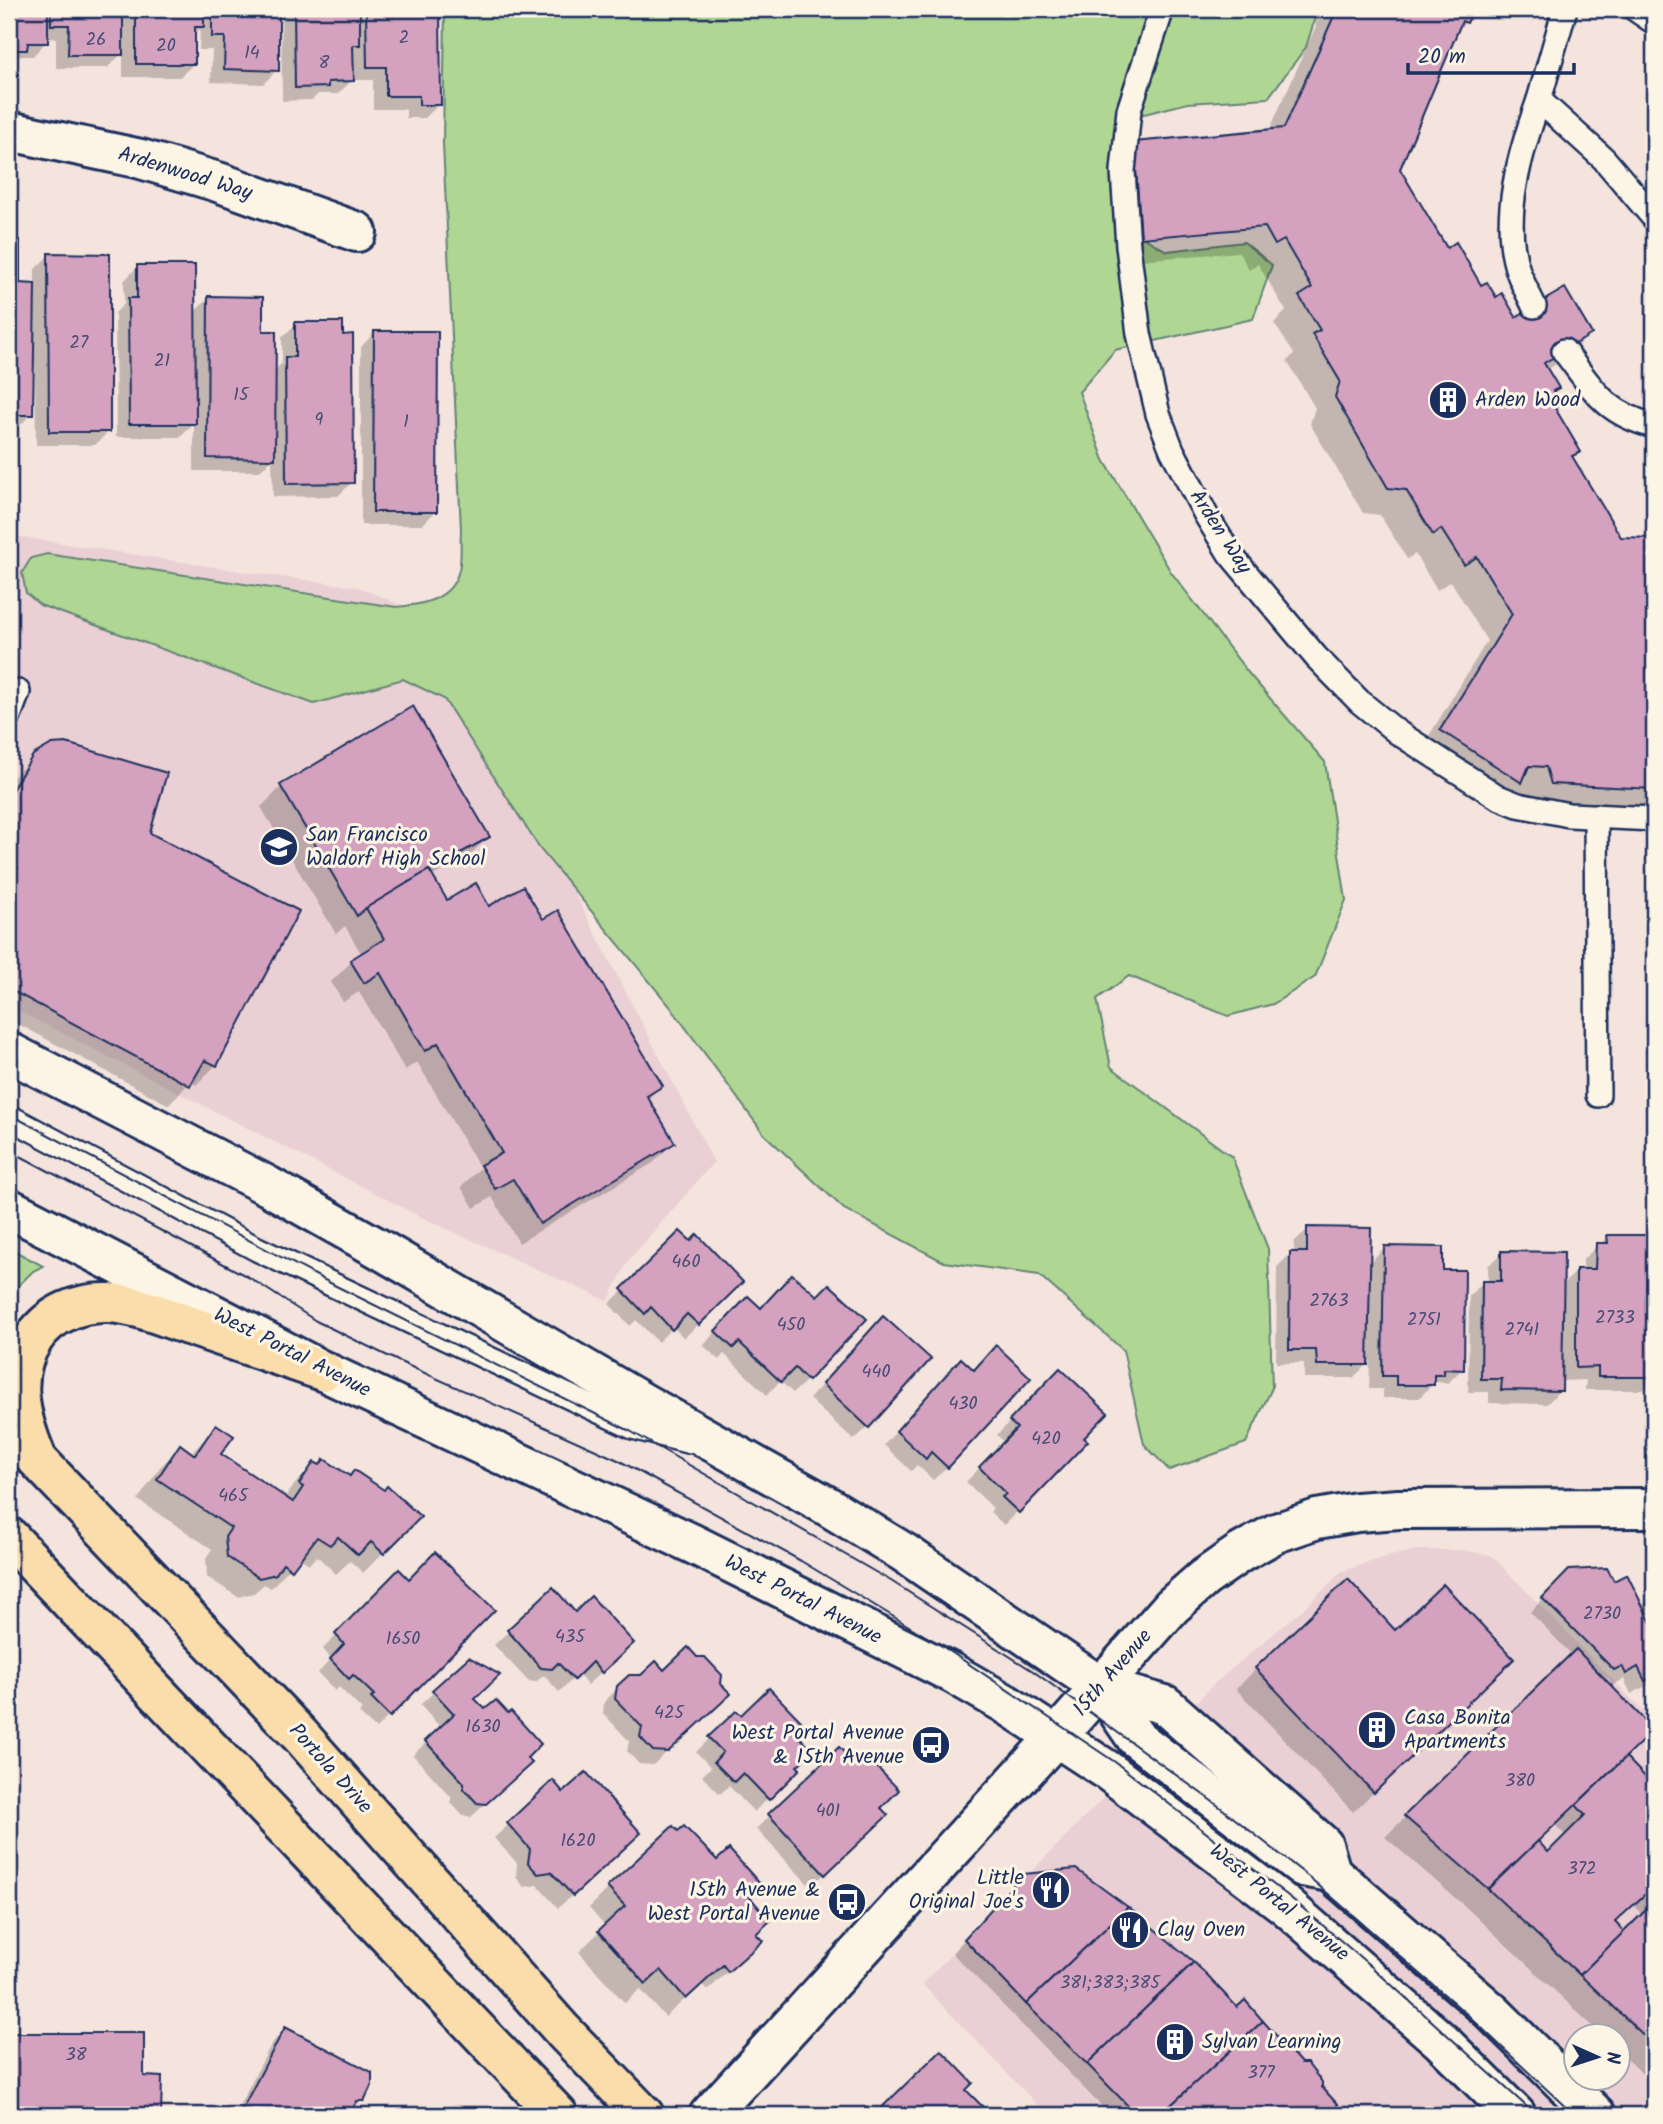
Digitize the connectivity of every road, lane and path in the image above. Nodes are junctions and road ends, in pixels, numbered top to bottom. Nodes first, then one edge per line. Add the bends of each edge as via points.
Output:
1 (1162, 9) edge
2 (1565, 9) edge
3 (1635, 9) edge
4 (1654, 22) edge
5 (1539, 100) junction
6 (9, 131) edge
7 (1654, 218) edge
8 (357, 232) dead end
9 (1534, 306) dead end
10 (1564, 351) dead end
11 (1654, 426) edge
12 (18, 692) dead end
13 (9, 716) edge
14 (1596, 816) junction
15 (1654, 819) edge
16 (9, 1052) edge
17 (1598, 1095) dead end
18 (9, 1118) edge
19 (9, 1208) edge
20 (323, 1371) junction
21 (9, 1430) edge
22 (737, 1455) junction
23 (36, 1458) junction
24 (1654, 1508) edge
25 (9, 1537) edge
26 (1101, 1687) junction
27 (1057, 1736) junction
28 (558, 2115) edge
29 (644, 2115) edge
30 (709, 2115) edge
31 (1516, 2115) edge
32 (1596, 2115) edge

1 - 14 lane, Arden Way via 1129,110 1123,171 1132,278 1148,378 1189,485 1230,554 1316,657 1376,717 1498,797 1540,811
2 - 5 lane
3 - 4 lane
5 - 7 lane via 1604,159
5 - 9 lane via 1518,167 1511,213 1518,271
6 - 8 street, Ardenwood Way via 141,159
10 - 11 lane via 1606,405 1633,421
12 - 13 lane
14 - 15 lane, Arden Way
14 - 17 lane
16 - 22 street, West Portal Avenue via 268,1186
18 - 22 lane, West Portal Avenue via 257,1249 633,1426
19 - 20 street, West Portal Avenue
20 - 23 main road via 124,1305 67,1310 38,1332 20,1368 21,1413
20 - 27 street, West Portal Avenue via 681,1538 952,1673
21 - 23 main road, Portola Drive
22 - 26 street, West Portal Avenue via 903,1552
23 - 29 main road, Portola Drive via 291,1725 563,2031
24 - 26 street, 15th Avenue via 1399,1509 1317,1519 1276,1533 1204,1578 1172,1606
25 - 28 main road
26 - 27 street, 15th Avenue
26 - 32 street, West Portal Avenue via 1136,1738 1303,1867 1331,1872 1492,2012
27 - 30 street, 15th Avenue
27 - 31 street, West Portal Avenue via 1285,1905 1441,2041

